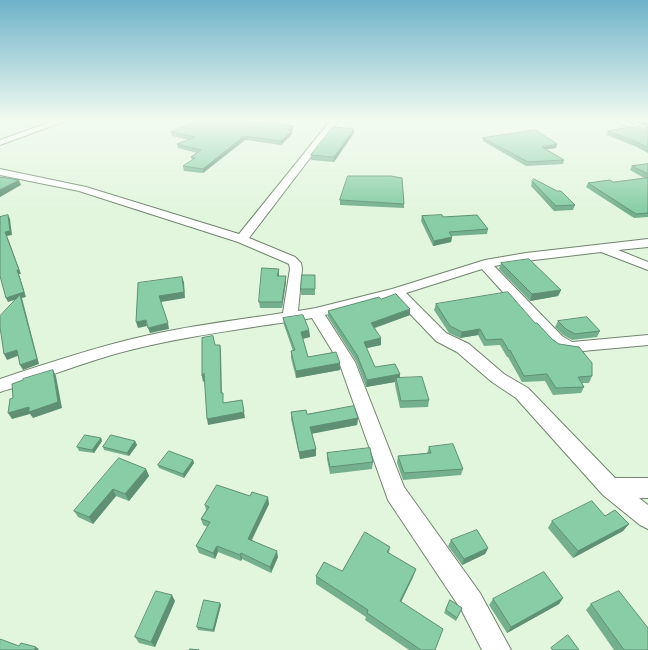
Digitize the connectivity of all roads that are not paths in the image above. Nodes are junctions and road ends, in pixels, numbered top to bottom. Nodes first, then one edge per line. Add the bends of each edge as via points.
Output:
1 (311, 150) edge
2 (0, 172) edge
3 (242, 239) junction
4 (648, 243) edge
5 (602, 248) junction
6 (485, 264) junction
7 (648, 266) edge
8 (398, 292) junction
9 (316, 313) junction
10 (290, 316) junction
11 (648, 340) edge
12 (0, 386) edge
13 (610, 488) junction
14 (648, 488) edge
15 (648, 518) edge
16 (497, 650) edge

1 - 3 street
2 - 3 street via 82,189
3 - 10 street via 295,263
4 - 5 street
5 - 6 street
5 - 7 street
6 - 8 street
6 - 11 street via 563,345 572,347
8 - 9 street
8 - 13 street via 442,337 463,348 498,378 522,393
9 - 10 street
9 - 16 street via 347,362 396,493 471,602
10 - 12 street via 183,333 128,345
13 - 14 street
13 - 15 street

